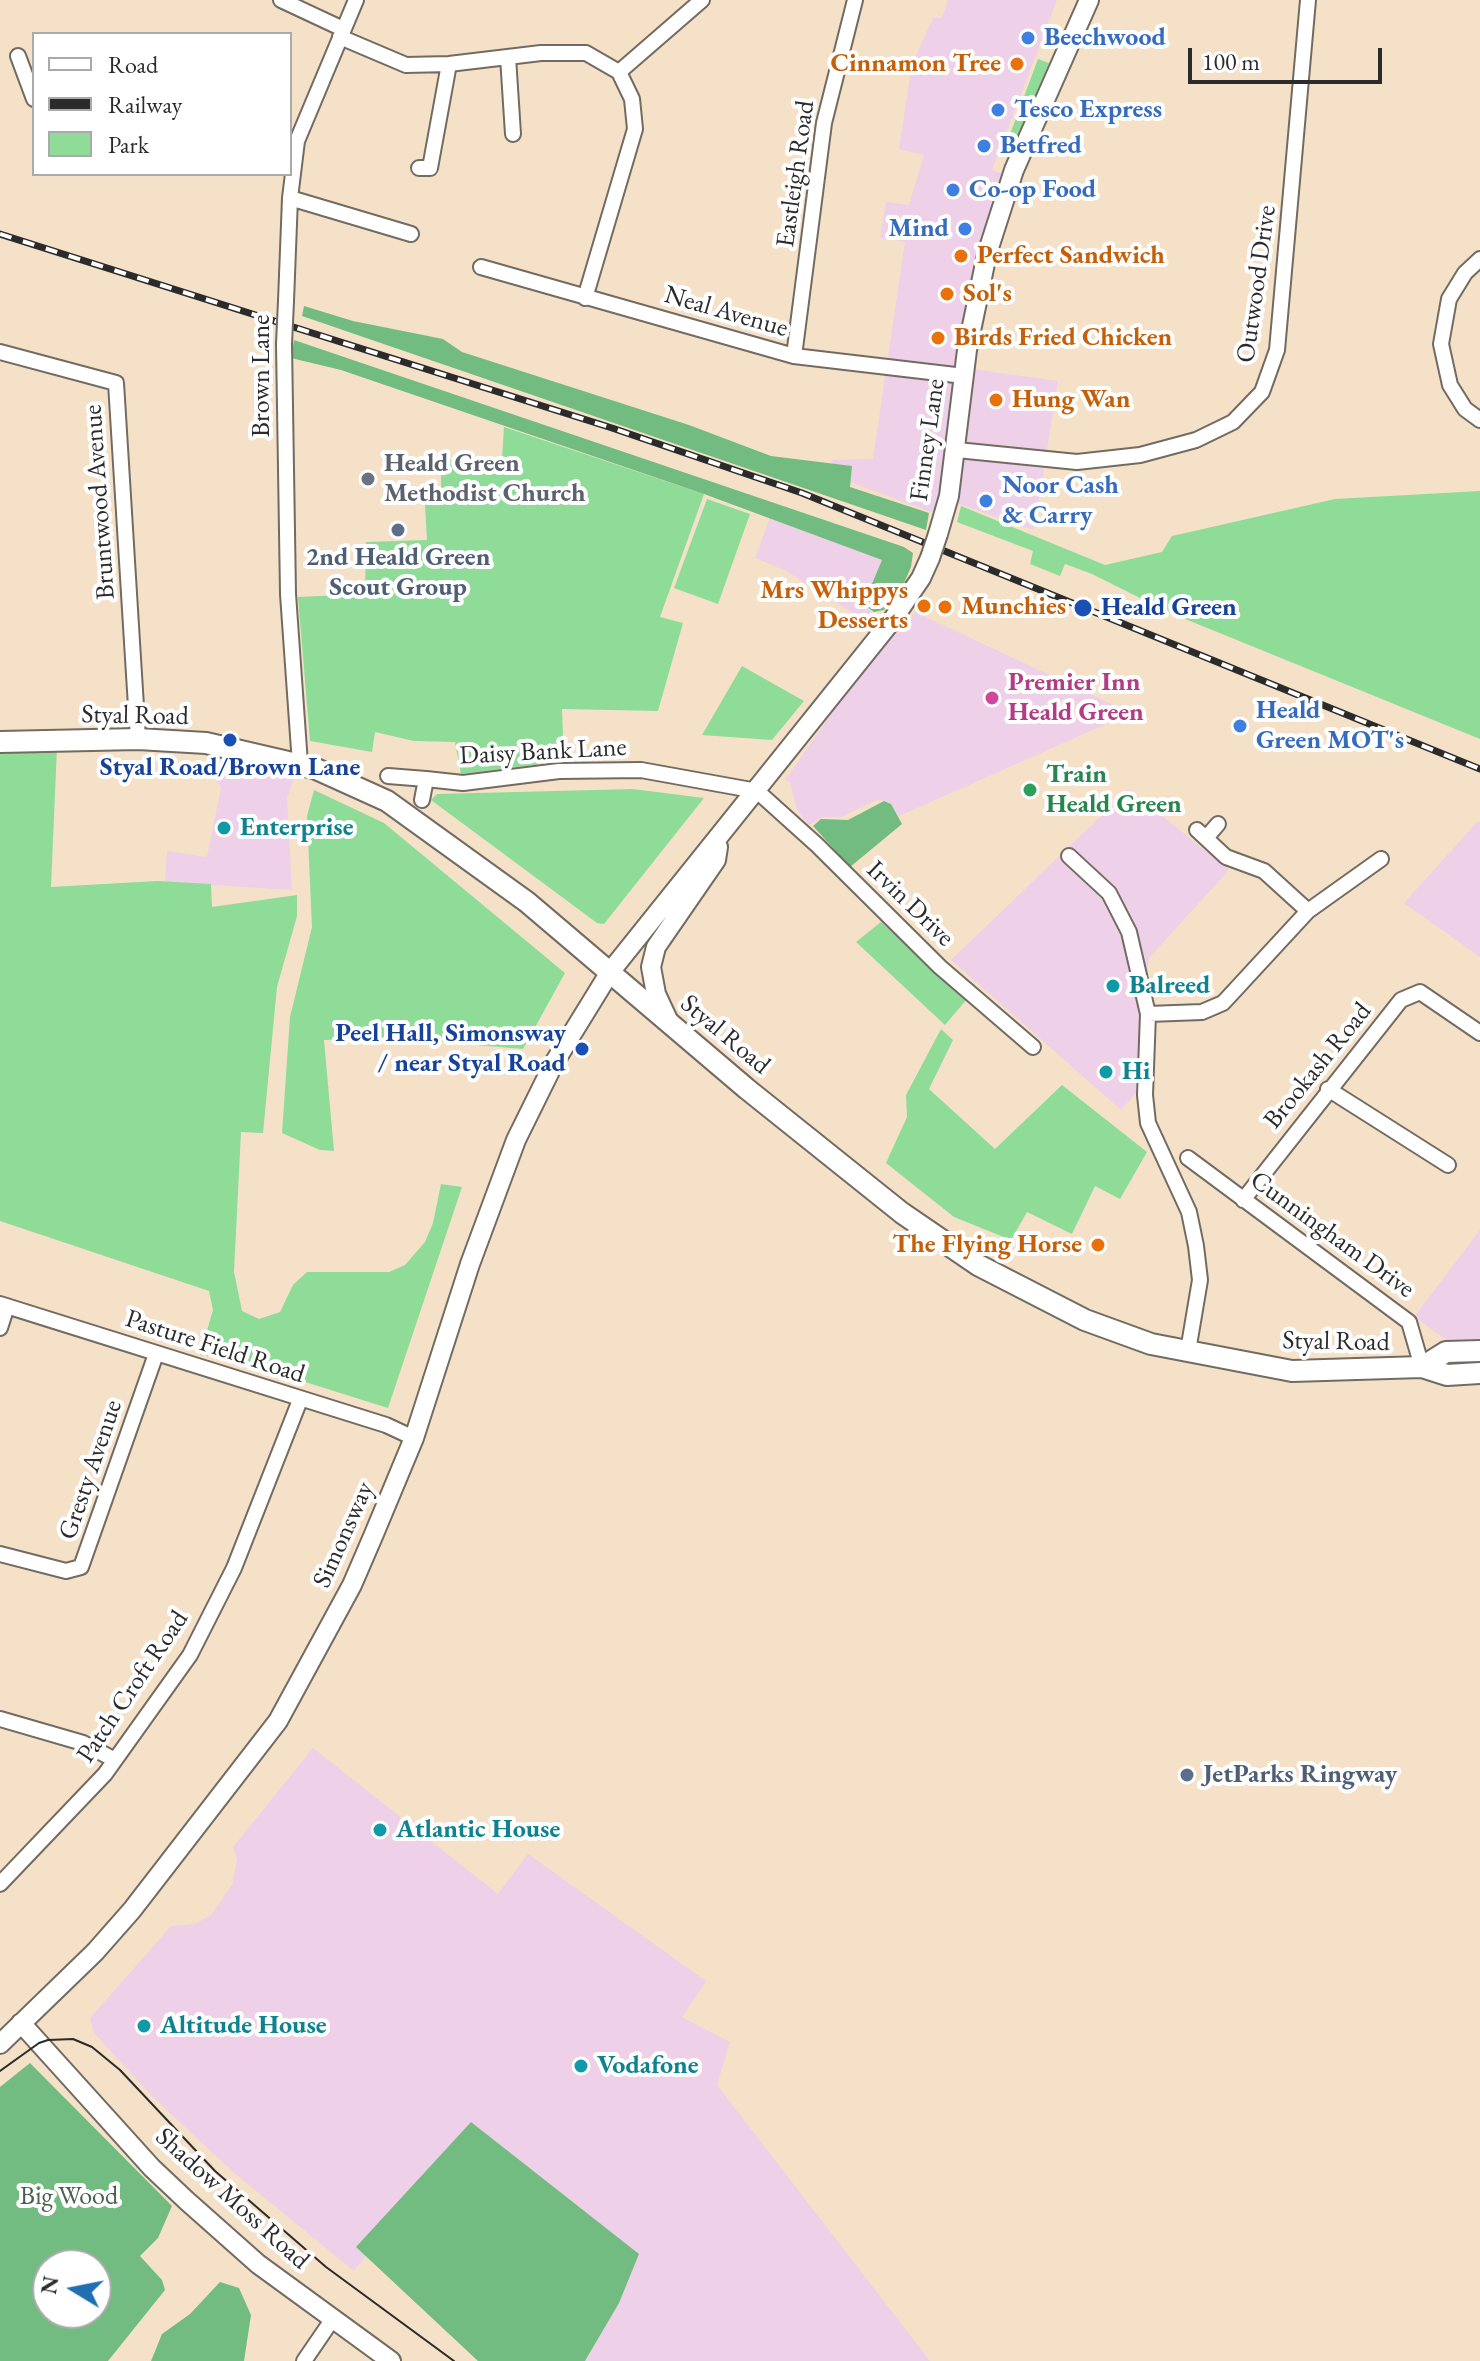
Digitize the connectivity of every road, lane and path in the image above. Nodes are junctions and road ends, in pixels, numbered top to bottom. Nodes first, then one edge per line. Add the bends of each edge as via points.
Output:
1 (281, 0) edge
2 (356, 0) edge
3 (702, 0) edge
4 (855, 0) edge
5 (1089, 0) edge
6 (1308, 0) edge
7 (341, 33) junction
8 (18, 56) dead end
9 (508, 57) junction
10 (449, 64) junction
11 (619, 72) junction
12 (32, 94) edge
13 (513, 134) dead end
14 (293, 141) edge
15 (419, 168) dead end
16 (291, 176) edge
17 (290, 198) junction
18 (411, 234) dead end
19 (1480, 259) edge
20 (481, 267) dead end
21 (585, 298) junction
22 (0, 352) edge
23 (794, 356) junction
24 (964, 376) junction
25 (1480, 420) edge
26 (957, 450) junction
27 (138, 739) junction
28 (0, 742) edge
29 (300, 764) junction
30 (388, 776) dead end
31 (426, 779) junction
32 (757, 791) junction
33 (422, 800) dead end
34 (1218, 824) dead end
35 (720, 836) junction
36 (1069, 856) dead end
37 (1381, 859) dead end
38 (1308, 911) junction
39 (610, 972) junction
40 (1148, 1014) junction
41 (669, 1022) junction
42 (1480, 1033) edge
43 (1033, 1047) dead end
44 (1328, 1089) junction
45 (1188, 1158) dead end
46 (1448, 1165) dead end
47 (1243, 1200) junction
48 (4, 1305) edge
49 (0, 1328) edge
50 (1188, 1351) junction
51 (1480, 1351) edge
52 (156, 1354) junction
53 (1422, 1367) junction
54 (1480, 1373) edge
55 (300, 1400) junction
56 (414, 1438) junction
57 (0, 1554) edge
58 (0, 1719) edge
59 (115, 1760) junction
60 (0, 1884) edge
61 (21, 2023) junction
62 (0, 2044) edge
63 (332, 2320) junction
64 (304, 2361) edge
65 (391, 2361) edge

1 - 7 street
2 - 7 street, Brown Lane
3 - 11 street
4 - 23 street, Eastleigh Road via 824,123
5 - 24 street, Finney Lane via 996,222
6 - 26 street, Outwood Drive via 1277,350 1262,392 1233,422 1196,440 1140,455 1077,462
7 - 10 street via 406,65
7 - 14 street, Brown Lane
8 - 12 street
9 - 10 street
9 - 11 street via 586,53
9 - 13 street
10 - 15 street via 430,168
11 - 21 street via 632,99 635,129
16 - 17 street, Brown Lane
17 - 18 street
17 - 29 street, Brown Lane, bridge via 284,344 288,594
19 - 25 street via 1449,299 1441,344 1450,385 1465,409
20 - 21 street, Neal Avenue
21 - 23 street, Neal Avenue
22 - 27 street, Bruntwood Avenue via 116,383
23 - 24 street, Neal Avenue
24 - 26 street, Finney Lane
26 - 32 street, Finney Lane, bridge via 946,512 921,578
27 - 28 main road, Styal Road
27 - 29 main road, Styal Road via 206,743
29 - 39 main road, Styal Road via 387,801 483,867
30 - 31 street, Daisy Bank Lane
31 - 32 street, Daisy Bank Lane via 463,783 559,771 626,770
31 - 33 street, Daisy Bank Lane
32 - 35 street, Finney Lane
32 - 43 street, Irvin Drive via 940,967
34 - 38 street via 1202,834 1226,857 1264,871
35 - 39 street, Finney Lane
35 - 41 street, Finney Lane via 716,860 656,947 651,967
36 - 40 street via 1119,909
37 - 38 street
38 - 40 street via 1223,1003 1202,1012
39 - 41 main road, Styal Road
39 - 56 street, Simonsway via 554,1063 516,1140
40 - 50 street via 1148,1123 1189,1212 1196,1246 1200,1280
41 - 50 main road, Styal Road via 902,1213 978,1265 1085,1320
42 - 44 street, Brookash Road via 1420,992 1401,1000
44 - 46 street
44 - 47 street, Brookash Road
45 - 47 street, Cunningham Drive
47 - 53 street, Cunningham Drive via 1409,1322
48 - 49 street
48 - 52 street, Pasture Field Road
50 - 53 main road, Styal Road via 1292,1371
51 - 53 main road, Styal Road via 1446,1352
52 - 55 street, Pasture Field Road
52 - 57 street, Gresty Avenue via 81,1567 66,1571
53 - 54 main road, Styal Road via 1447,1375
55 - 56 street, Pasture Field Road
55 - 59 street, Patch Croft Road via 234,1568 190,1655
56 - 61 street, Simonsway via 352,1585 278,1721 132,1910
58 - 59 street via 83,1743
59 - 60 street, Patch Croft Road
61 - 62 street, Simonsway
61 - 63 street, Shadow Moss Road via 152,2168 258,2264
63 - 64 street
63 - 65 street, Shadow Moss Road

